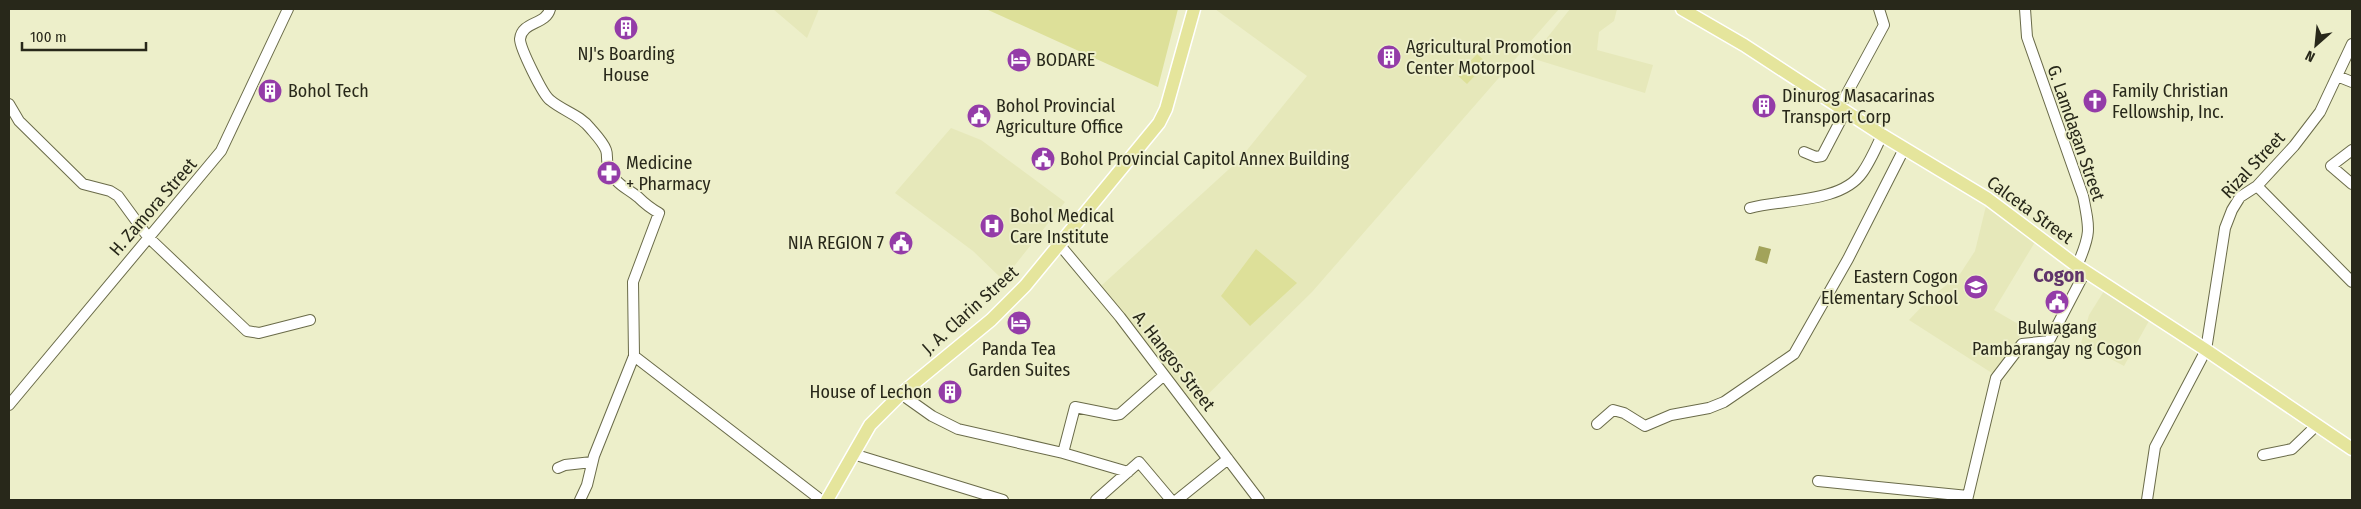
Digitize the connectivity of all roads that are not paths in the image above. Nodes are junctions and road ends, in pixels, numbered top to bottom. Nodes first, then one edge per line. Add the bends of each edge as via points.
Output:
1 (288, 9) edge
2 (550, 9) edge
3 (1194, 9) edge
4 (1682, 9) edge
5 (1879, 9) edge
6 (2025, 9) edge
7 (2352, 44) edge
8 (2337, 76) junction
9 (2352, 82) edge
10 (9, 104) edge
11 (1842, 110) junction
12 (1882, 135) junction
13 (1904, 149) junction
14 (2352, 150) edge
15 (1804, 152) dead end
16 (2352, 184) edge
17 (2257, 186) junction
18 (1750, 208) dead end
19 (148, 237) junction
20 (1059, 244) junction
21 (2081, 269) junction
22 (2352, 282) edge
23 (310, 320) dead end
24 (2206, 350) junction
25 (634, 356) junction
26 (1163, 376) junction
27 (901, 394) junction
28 (9, 404) edge
29 (1598, 424) dead end
30 (2317, 425) junction
31 (2352, 449) edge
32 (1063, 452) junction
33 (853, 454) junction
34 (2263, 455) dead end
35 (1228, 459) junction
36 (592, 462) junction
37 (558, 468) dead end
38 (1128, 472) junction
39 (1818, 481) dead end
40 (1968, 498) edge
41 (580, 500) edge
42 (821, 500) edge
43 (827, 500) edge
44 (1003, 500) edge
45 (1096, 500) edge
46 (1171, 500) edge
47 (1176, 500) edge
48 (1259, 500) edge
49 (2147, 500) edge

1 - 19 street, H. Zamora Street via 221,151
2 - 25 street via 544,20 532,24 522,34 520,41 533,72 548,99 588,126 601,142 607,152 607,163 620,187 659,213 633,282
3 - 20 main road, J. A. Clarin Street via 1166,110 1159,123
4 - 11 main road, Calceta Street via 1744,45
5 - 11 street via 1884,25
6 - 21 street, G. Lamdagan Street via 2027,37 2077,177 2087,215 2089,238
7 - 8 street, Rizal Street
8 - 9 street
8 - 17 street, Rizal Street via 2320,112
10 - 19 street via 19,121 83,184 110,190 118,196
11 - 12 main road, Calceta Street
11 - 15 street via 1822,156
12 - 13 main road, Calceta Street
12 - 18 street via 1863,173 1849,184 1817,197
13 - 21 main road, Calceta Street via 1988,199
13 - 29 street via 1848,259 1794,354 1739,392 1709,408 1671,415 1645,426 1613,410
14 - 16 street via 2331,166
17 - 22 street
17 - 24 street, Rizal Street via 2240,197 2225,228
19 - 23 street via 246,331 259,333
19 - 28 street, H. Zamora Street
20 - 26 street, A. Hangos Street via 1120,317
20 - 27 main road, J. A. Clarin Street via 1025,286 991,320
21 - 24 main road, Calceta Street
21 - 40 street, G. Lamdagan Street via 2049,341 2022,344 1996,378
24 - 30 main road, Calceta Street
24 - 49 street, Rizal Street via 2155,447
25 - 36 street
25 - 42 street
26 - 32 street via 1120,414 1076,408
26 - 35 street, A. Hangos Street
27 - 32 street via 932,416 958,429
27 - 33 main road, J. A. Clarin Street via 870,424
30 - 31 main road, Calceta Street
30 - 34 street via 2292,449
32 - 38 street
33 - 43 main road, J. A. Clarin Street
33 - 44 street
35 - 47 street
35 - 48 street, A. Hangos Street
36 - 37 street
36 - 41 street
38 - 45 street
38 - 46 street via 1139,462
39 - 40 street

